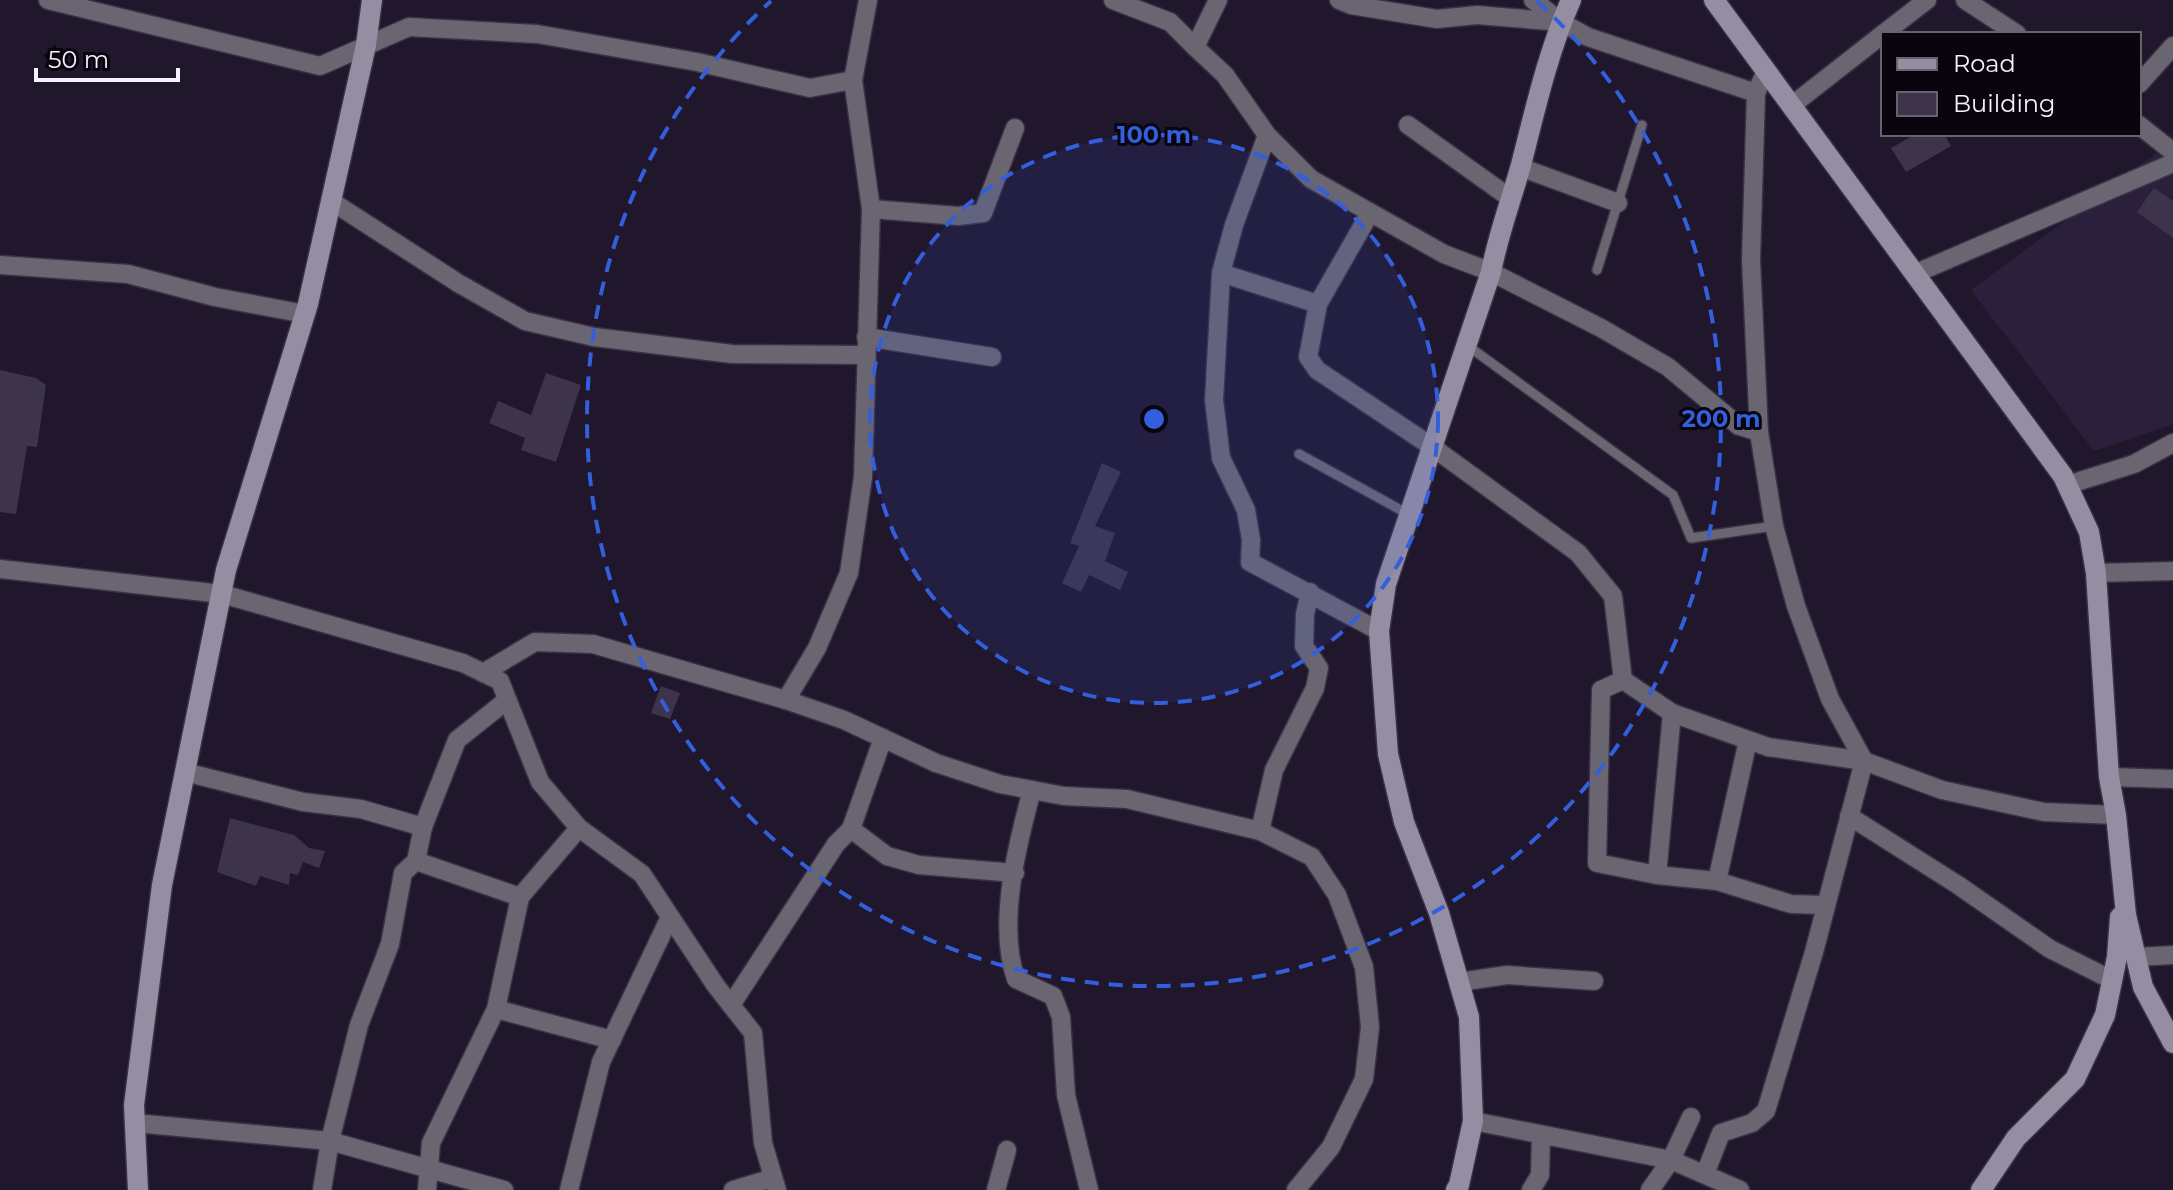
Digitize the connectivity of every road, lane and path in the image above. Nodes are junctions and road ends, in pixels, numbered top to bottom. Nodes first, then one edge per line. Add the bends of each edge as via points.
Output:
1 (48, 0) edge
2 (372, 0) edge
3 (868, 0) edge
4 (1113, 0) edge
5 (1218, 0) edge
6 (1339, 0) edge
7 (1533, 0) edge
8 (1571, 0) edge
9 (1714, 0) edge
10 (1927, 0) edge
11 (1965, 0) edge
12 (1561, 22) junction
13 (1886, 32) edge
14 (2014, 32) edge
15 (1881, 36) edge
16 (366, 45) junction
17 (2173, 46) edge
18 (1195, 47) junction
19 (1766, 71) junction
20 (853, 80) junction
21 (2141, 82) edge
22 (1756, 93) junction
23 (1791, 106) junction
24 (1408, 125) dead end
25 (1642, 125) dead end
26 (2141, 127) edge
27 (1015, 128) dead end
28 (1267, 135) junction
29 (2173, 152) edge
30 (2173, 163) edge
31 (1520, 167) junction
32 (1510, 198) junction
33 (331, 201) junction
34 (1618, 203) junction
35 (871, 209) junction
36 (1370, 213) junction
37 (0, 265) edge
38 (1597, 270) dead end
39 (1491, 272) junction
40 (1221, 273) junction
41 (1914, 274) junction
42 (1318, 304) junction
43 (305, 314) junction
44 (1466, 344) junction
45 (866, 346) junction
46 (992, 357) dead end
47 (1759, 432) junction
48 (2173, 443) edge
49 (1431, 446) junction
50 (1299, 454) dead end
51 (2067, 485) junction
52 (1408, 514) junction
53 (1774, 526) junction
54 (0, 569) edge
55 (2173, 571) edge
56 (2096, 573) junction
57 (1310, 592) junction
58 (222, 594) junction
59 (1379, 631) junction
60 (483, 673) junction
61 (1623, 680) junction
62 (507, 700) junction
63 (786, 700) junction
64 (1672, 713) junction
65 (883, 738) junction
66 (1748, 740) junction
67 (1864, 761) junction
68 (185, 772) junction
69 (2109, 777) junction
70 (2173, 779) edge
71 (1032, 790) junction
72 (2116, 815) junction
73 (1849, 816) junction
74 (423, 827) junction
75 (579, 828) junction
76 (851, 829) junction
77 (1260, 831) junction
78 (416, 861) junction
79 (1015, 873) junction
80 (1657, 875) junction
81 (2123, 878) junction
82 (1717, 881) junction
83 (520, 897) junction
84 (1825, 905) junction
85 (670, 917) junction
86 (2173, 955) edge
87 (2136, 957) junction
88 (2112, 980) junction
89 (1594, 981) dead end
90 (1459, 982) junction
91 (731, 1005) junction
92 (496, 1009) junction
93 (612, 1040) junction
94 (2173, 1043) edge
95 (1691, 1117) dead end
96 (1473, 1121) junction
97 (135, 1123) junction
98 (1541, 1136) junction
99 (330, 1141) junction
100 (1007, 1150) dead end
101 (1671, 1160) junction
102 (431, 1170) junction
103 (1705, 1174) junction
104 (775, 1184) edge
105 (138, 1190) edge
106 (322, 1190) edge
107 (427, 1190) edge
108 (504, 1190) edge
109 (569, 1190) edge
110 (733, 1190) edge
111 (996, 1190) edge
112 (1089, 1190) edge
113 (1296, 1190) edge
114 (1456, 1190) edge
115 (1531, 1190) edge
116 (1650, 1190) edge
117 (1740, 1190) edge
118 (1981, 1190) edge

1 - 16 street via 320,66
2 - 16 street
3 - 20 street
4 - 18 street via 1170,22
5 - 18 street
6 - 12 street via 1437,19 1477,15
7 - 12 street
8 - 12 street
9 - 19 street
10 - 13 street
11 - 14 street
12 - 22 street via 1588,37
12 - 31 street
15 - 23 street
16 - 20 street via 409,27 537,34 810,88
16 - 33 street
17 - 21 street
18 - 28 street via 1225,75
19 - 22 street
19 - 23 street
20 - 35 street
22 - 47 street via 1751,260
23 - 41 street
24 - 32 street
25 - 34 lane
26 - 29 street
27 - 35 street via 983,213
28 - 36 street via 1311,179
28 - 40 street
30 - 41 street
31 - 32 street
31 - 34 street
32 - 39 street
33 - 43 street
33 - 45 street via 525,321 594,337 732,354
34 - 38 lane
35 - 45 street
36 - 39 street via 1444,254
36 - 42 street
37 - 43 street via 128,274
39 - 44 street
39 - 47 street via 1668,367 1739,426
40 - 42 street
40 - 57 street via 1214,400 1221,458 1246,510 1250,562
41 - 51 street
42 - 49 street via 1308,357 1317,370
43 - 58 street
44 - 49 street
44 - 53 lane via 1673,495 1691,538
45 - 46 street
45 - 63 street via 863,477 849,573 817,648
47 - 53 street
48 - 51 street via 2134,464
49 - 52 street
49 - 61 street via 1578,553 1613,596
50 - 52 lane
51 - 56 street via 2089,532
52 - 59 street via 1386,584
53 - 67 street via 1830,699
54 - 58 street
55 - 56 street
56 - 69 street
57 - 59 street
57 - 77 street via 1304,646 1319,668 1315,688 1274,770
58 - 60 street
58 - 68 street
59 - 90 street via 1388,754 1404,822
60 - 62 street via 500,681
60 - 63 street via 535,642 593,644
61 - 64 street
61 - 80 street via 1601,690 1597,863
62 - 74 street via 457,740
62 - 75 street via 540,782
63 - 65 street
64 - 66 street
64 - 80 street
65 - 71 street via 936,763
65 - 76 street
66 - 67 street
66 - 82 street
67 - 72 street via 1942,790 2044,812
67 - 73 street
68 - 74 street
68 - 97 street via 162,885
69 - 70 street
69 - 72 street
71 - 77 street via 1127,799
71 - 79 street
72 - 81 street
73 - 84 street
73 - 88 street via 2050,949
74 - 78 street
75 - 83 street
75 - 85 street via 642,874
76 - 79 street via 887,856 908,862
76 - 91 street
77 - 113 street via 1312,857 1337,895 1364,967 1370,1027 1364,1079 1331,1147
78 - 83 street
78 - 99 street via 403,873 390,944 359,1025
79 - 112 street via 1009,960 1016,979 1053,996 1061,1017 1066,1095
80 - 82 street
81 - 87 street
81 - 88 street
82 - 84 street via 1791,904
83 - 92 street
84 - 103 street via 1766,1111 1752,1123 1721,1133
85 - 91 street
85 - 93 street
86 - 87 street
87 - 94 street via 2143,987
88 - 118 street via 2105,1015 2075,1079 2016,1138
89 - 90 street via 1507,975
90 - 96 street via 1469,1017
91 - 104 street via 753,1033 763,1143
92 - 93 street
92 - 102 street via 431,1143
93 - 109 street via 601,1062
95 - 101 street
96 - 98 street
96 - 114 street
97 - 99 street
97 - 105 street
98 - 101 street
98 - 115 street via 1540,1175
99 - 102 street
99 - 106 street
100 - 111 street
101 - 103 street
101 - 116 street
102 - 107 street
102 - 108 street
103 - 117 street
104 - 110 street

